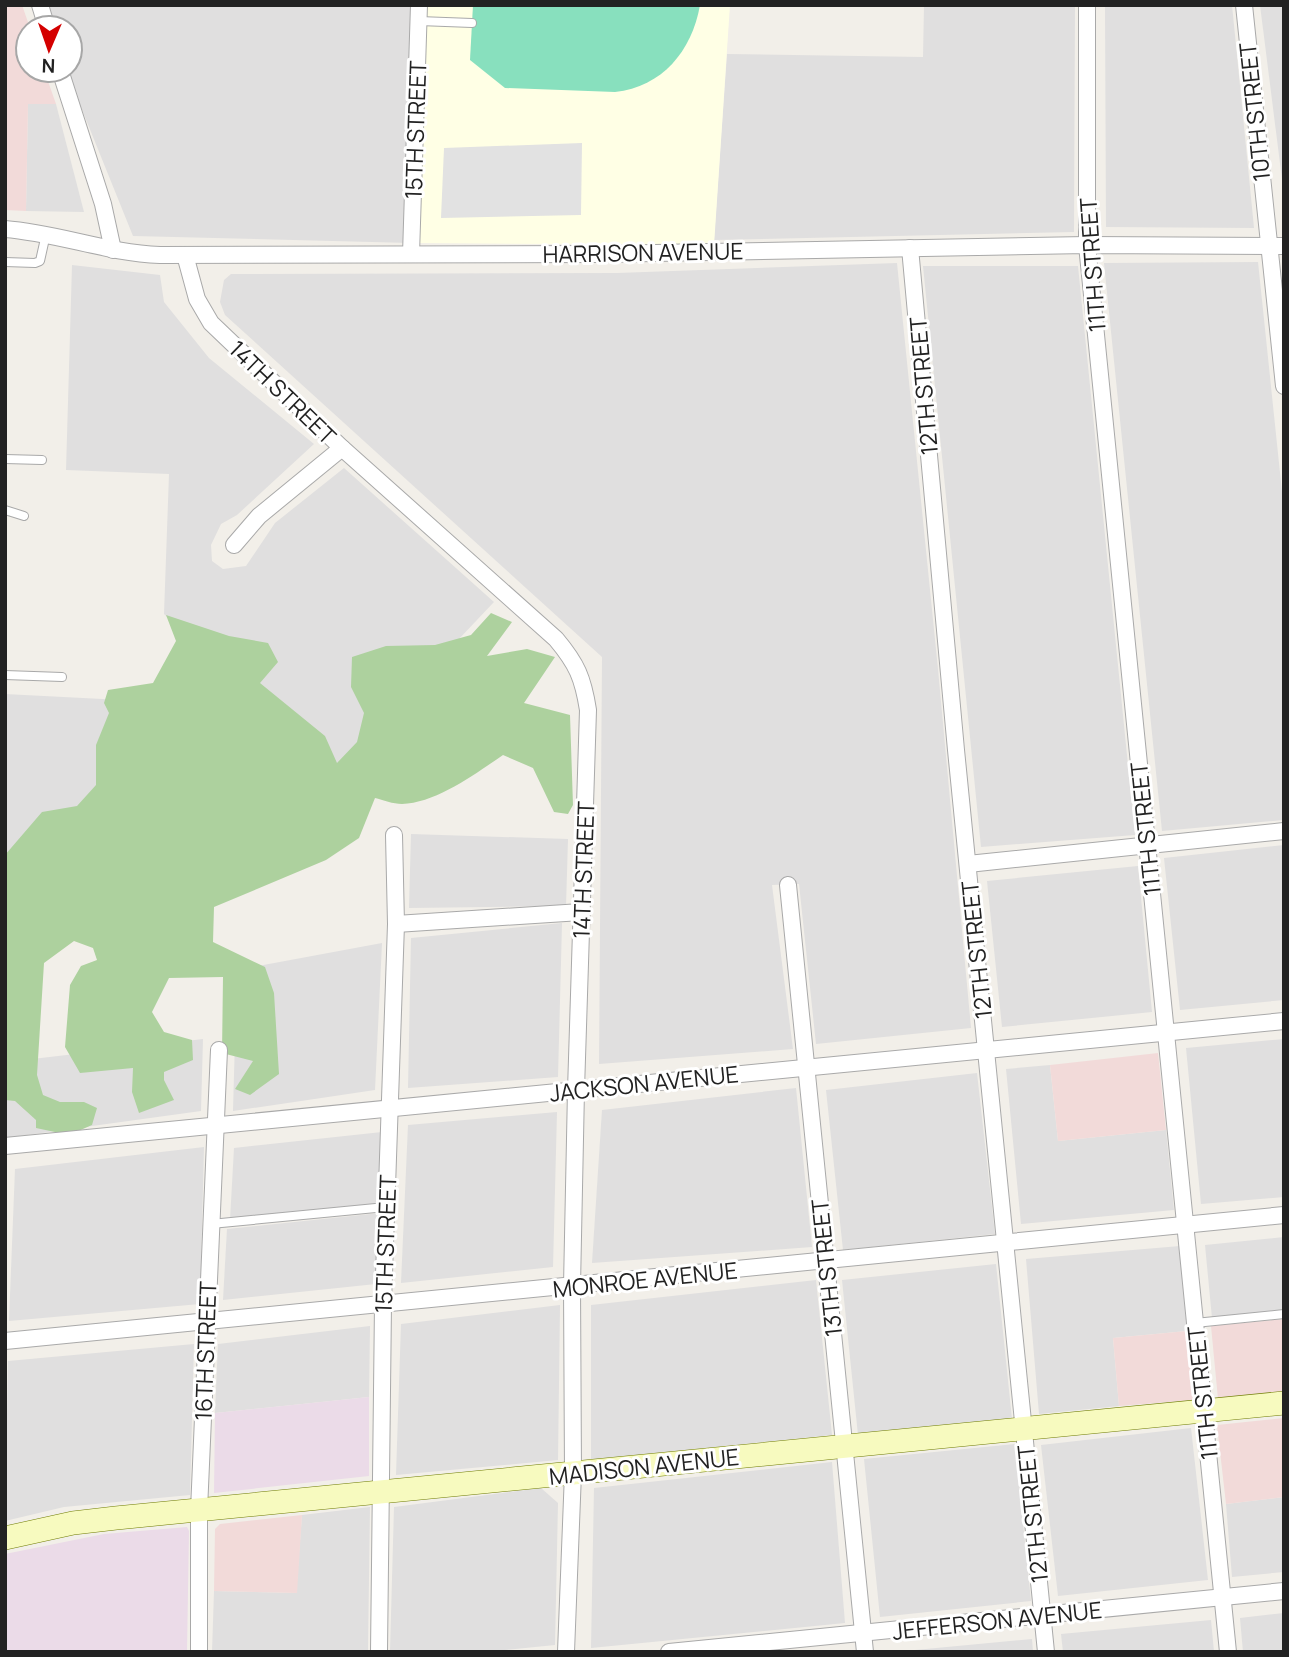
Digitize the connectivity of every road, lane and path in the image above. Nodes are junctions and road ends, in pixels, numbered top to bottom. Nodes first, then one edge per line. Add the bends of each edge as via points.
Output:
1 (1087, 5) edge
2 (1244, 5) edge
3 (419, 13) edge
4 (472, 23) dead end
5 (64, 84) edge
6 (5, 229) edge
7 (46, 234) junction
8 (1087, 245) junction
9 (1276, 246) edge
10 (910, 248) junction
11 (113, 250) junction
12 (411, 254) junction
13 (185, 255) junction
14 (5, 262) edge
15 (1284, 386) edge
16 (342, 448) junction
17 (5, 459) edge
18 (42, 460) dead end
19 (5, 510) edge
20 (24, 516) dead end
21 (234, 545) dead end
22 (5, 675) edge
23 (62, 677) dead end
24 (1284, 831) edge
25 (394, 835) dead end
26 (1147, 846) junction
27 (968, 864) junction
28 (788, 885) dead end
29 (581, 912) junction
30 (396, 924) junction
31 (1284, 1021) edge
32 (1166, 1032) junction
33 (219, 1050) dead end
34 (986, 1050) junction
35 (806, 1068) junction
36 (576, 1090) junction
37 (390, 1108) junction
38 (215, 1125) junction
39 (5, 1146) edge
40 (386, 1207) junction
41 (1284, 1216) edge
42 (211, 1224) junction
43 (1185, 1225) junction
44 (1005, 1243) junction
45 (826, 1260) junction
46 (572, 1286) junction
47 (383, 1304) junction
48 (1284, 1314) edge
49 (207, 1321) junction
50 (1195, 1323) junction
51 (5, 1341) edge
52 (1284, 1403) edge
53 (1203, 1411) junction
54 (1024, 1429) junction
55 (844, 1446) junction
56 (572, 1473) junction
57 (381, 1492) junction
58 (199, 1510) junction
59 (5, 1538) edge
60 (1284, 1591) edge
61 (1222, 1597) junction
62 (1043, 1615) junction
63 (863, 1633) junction
64 (199, 1652) edge
65 (379, 1652) edge
66 (566, 1652) edge
67 (669, 1652) edge
68 (865, 1652) edge
69 (1046, 1652) edge
70 (1228, 1652) edge

1 - 8 street, 11TH STREET
2 - 9 street, 10TH STREET
3 - 4 lane
3 - 12 street, 15TH STREET
5 - 11 street
6 - 7 street, HARRISON AVENUE
7 - 11 street, HARRISON AVENUE
7 - 14 lane via 40,261
8 - 9 street, HARRISON AVENUE
8 - 10 street, HARRISON AVENUE
8 - 26 street, 11TH STREET
9 - 15 street, 10TH STREET
10 - 12 street, HARRISON AVENUE
10 - 27 street, 12TH STREET
11 - 13 street, HARRISON AVENUE
12 - 13 street, HARRISON AVENUE
13 - 16 street, 14TH STREET via 197,299 211,323
16 - 21 street via 259,516
16 - 29 street, 14TH STREET via 574,660 588,710
17 - 18 lane
19 - 20 lane
22 - 23 lane
24 - 26 street
25 - 30 street, 15TH STREET
26 - 27 street
26 - 32 street, 11TH STREET
27 - 34 street, 12TH STREET
28 - 35 street, 13TH STREET
29 - 30 street
29 - 36 street, 14TH STREET
30 - 37 street, 15TH STREET
31 - 32 street, JACKSON AVENUE
32 - 34 street, JACKSON AVENUE
32 - 43 street, 11TH STREET
33 - 38 street, 16TH STREET
34 - 35 street, JACKSON AVENUE
34 - 44 street, 12TH STREET
35 - 36 street, JACKSON AVENUE
35 - 45 street, 13TH STREET
36 - 37 street, JACKSON AVENUE
36 - 46 street, 14TH STREET
37 - 38 street, JACKSON AVENUE
37 - 40 street, 15TH STREET
38 - 39 street, JACKSON AVENUE
38 - 42 street, 16TH STREET
40 - 42 lane
40 - 47 street, 15TH STREET
41 - 43 street, MONROE AVENUE
42 - 49 street, 16TH STREET
43 - 44 street, MONROE AVENUE
43 - 50 street, 11TH STREET
44 - 45 street, MONROE AVENUE
44 - 54 street, 12TH STREET
45 - 46 street, MONROE AVENUE
45 - 55 street, 13TH STREET
46 - 47 street, MONROE AVENUE
46 - 56 street, 14TH STREET
47 - 49 street, MONROE AVENUE
47 - 57 street, 15TH STREET
48 - 50 lane
49 - 51 street, MONROE AVENUE
49 - 58 street, 16TH STREET
50 - 53 street, 11TH STREET
52 - 53 street, MADISON AVENUE
53 - 54 street, MADISON AVENUE
53 - 61 street, 11TH STREET
54 - 55 street, MADISON AVENUE
54 - 62 street, 12TH STREET
55 - 56 street, MADISON AVENUE
55 - 63 street, 13TH STREET
56 - 57 street, MADISON AVENUE
56 - 66 street, 14TH STREET
57 - 58 street, MADISON AVENUE
57 - 65 street, 15TH STREET
58 - 59 street, MADISON AVENUE via 73,1523
58 - 64 street, 16TH STREET
60 - 61 street, JEFFERSON AVENUE
61 - 62 street, JEFFERSON AVENUE
61 - 70 street, 11TH STREET
62 - 63 street, JEFFERSON AVENUE
62 - 69 street, 12TH STREET
63 - 67 street, JEFFERSON AVENUE
63 - 68 street, 13TH STREET

